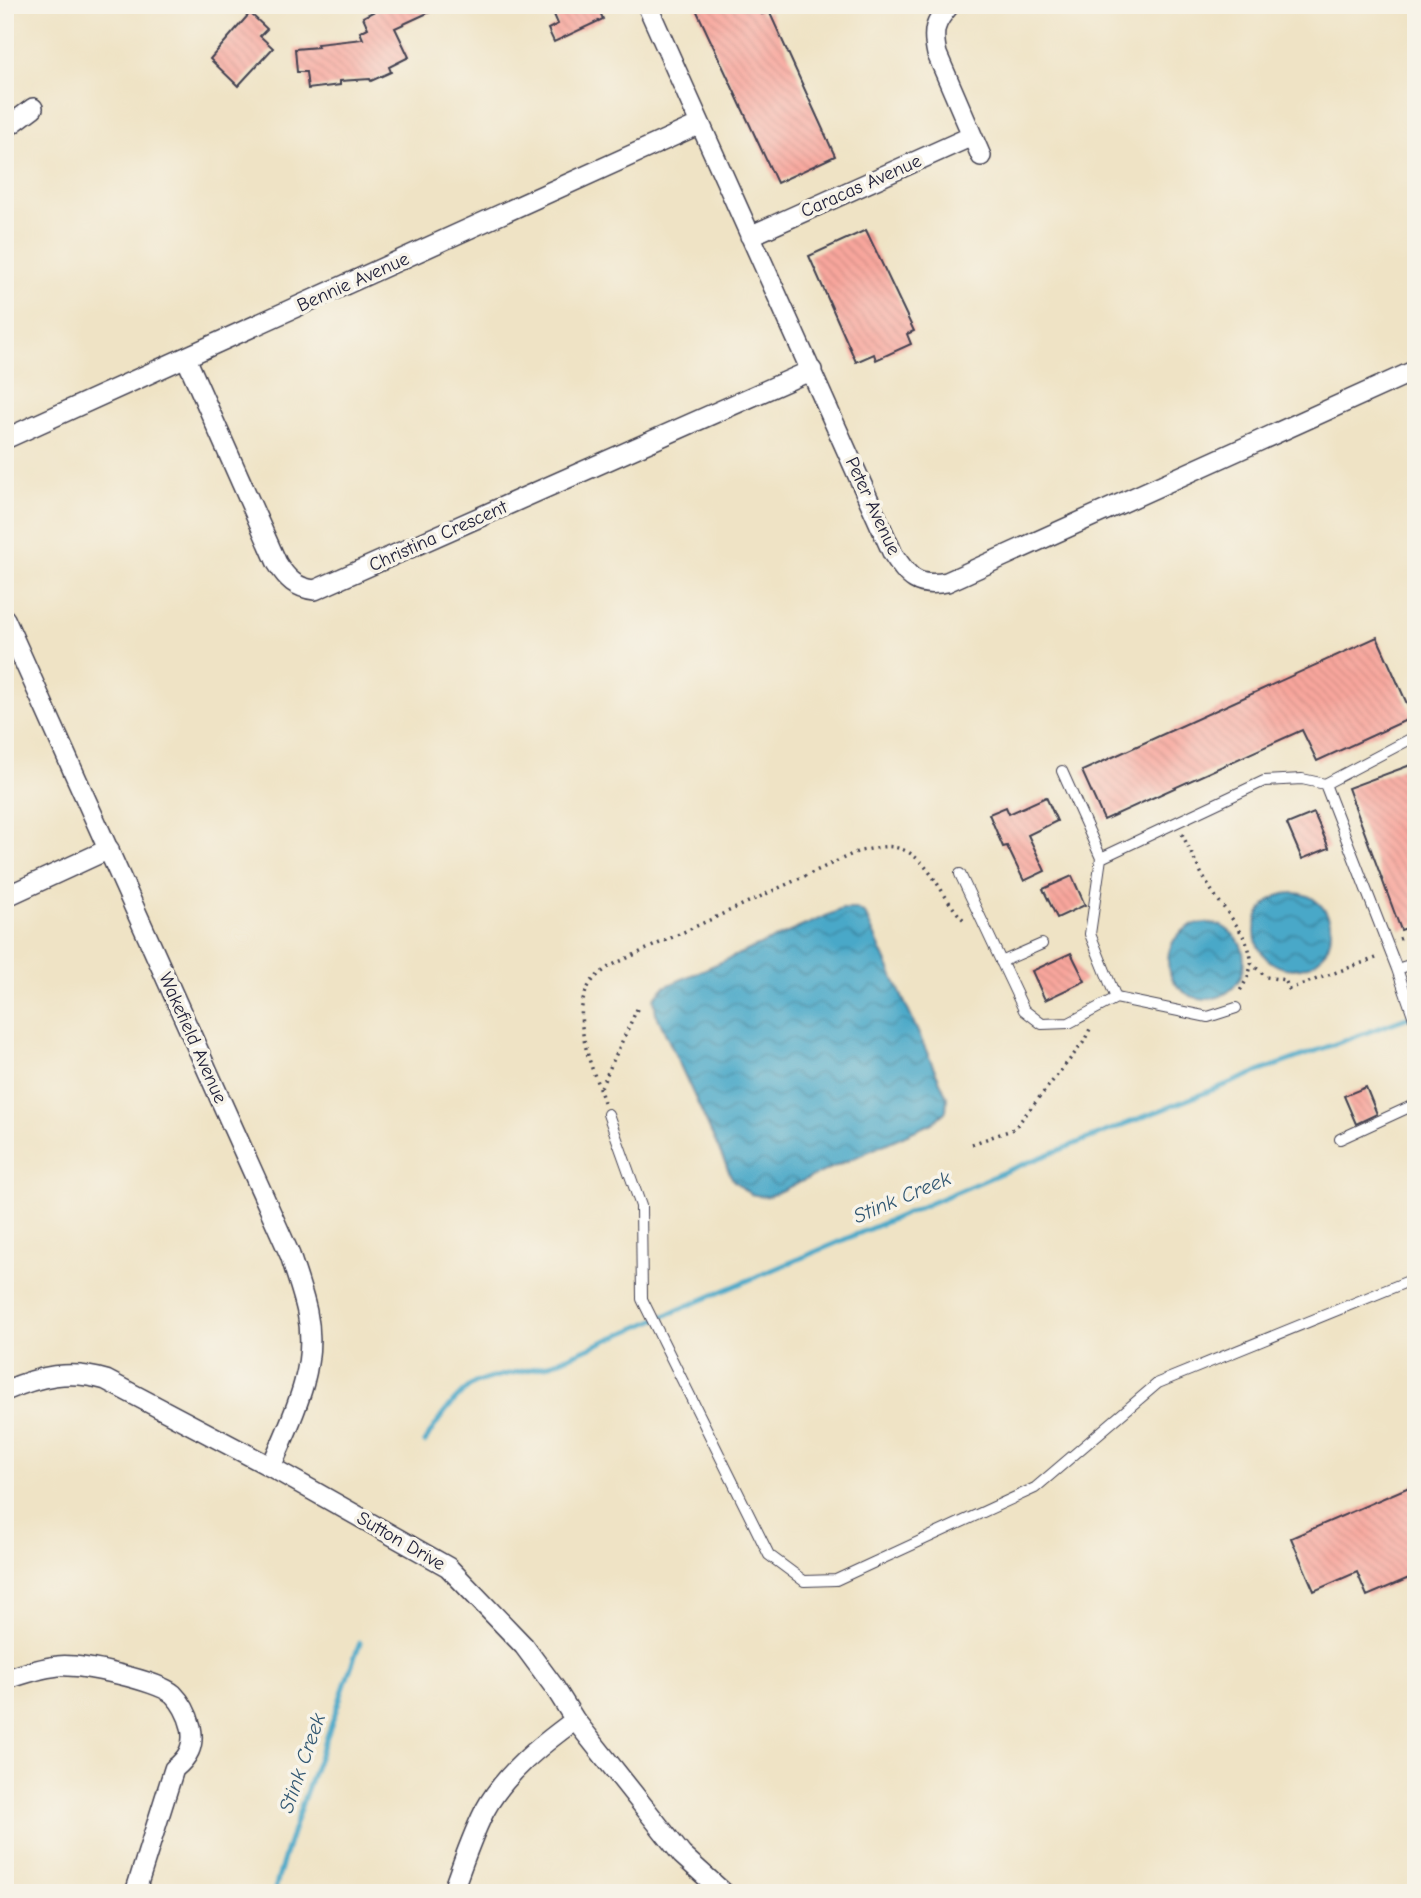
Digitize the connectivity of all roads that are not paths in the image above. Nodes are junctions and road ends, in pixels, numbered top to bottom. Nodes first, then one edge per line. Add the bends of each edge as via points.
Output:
1 (647, 5) edge
2 (950, 5) edge
3 (33, 108) dead end
4 (700, 124) junction
5 (5, 129) edge
6 (972, 136) junction
7 (981, 156) dead end
8 (750, 236) junction
9 (186, 358) junction
10 (812, 370) junction
11 (1416, 370) edge
12 (5, 439) edge
13 (5, 619) edge
14 (1416, 736) edge
15 (1062, 771) dead end
16 (1325, 784) junction
17 (109, 849) junction
18 (1101, 858) junction
19 (960, 874) dead end
20 (5, 897) edge
21 (1042, 944) dead end
22 (1001, 962) junction
23 (1416, 962) edge
24 (1397, 969) junction
25 (1116, 998) junction
26 (1232, 1010) road end
27 (1416, 1024) edge
28 (1416, 1104) edge
29 (608, 1114) road end
30 (1340, 1139) dead end
31 (1416, 1278) edge
32 (5, 1391) edge
33 (271, 1467) junction
34 (5, 1680) edge
35 (575, 1720) junction
36 (135, 1893) edge
37 (452, 1893) edge
38 (724, 1893) edge

1 - 4 street, Peter Avenue
2 - 6 street via 937,20 933,37
3 - 5 street
4 - 8 street, Peter Avenue
4 - 9 street, Bennie Avenue
6 - 7 street
6 - 8 street, Caracas Avenue
8 - 10 street, Peter Avenue
9 - 10 street, Christina Crescent via 277,563 295,584 315,590
9 - 12 street, Bennie Avenue
10 - 11 street, Peter Avenue via 893,554 911,577 933,585
13 - 17 street, Wakefield Avenue
14 - 16 lane
15 - 18 lane
16 - 18 lane via 1302,779 1264,781
16 - 24 lane
17 - 20 street
17 - 33 street, Wakefield Avenue via 290,1255 308,1315 306,1377
18 - 25 lane via 1090,934
19 - 22 lane
21 - 22 lane
22 - 25 lane via 1024,1010 1042,1024 1069,1023
23 - 24 lane
24 - 27 lane
25 - 26 lane via 1208,1017
28 - 30 lane
29 - 31 lane via 640,1206 642,1299 769,1555 804,1581 836,1580 1035,1488 1158,1382
32 - 33 street, Sutton Drive via 52,1375 86,1374 127,1390
33 - 35 street, Sutton Drive via 448,1567 524,1646
34 - 36 street via 60,1665 90,1667 172,1693 188,1714 193,1739 186,1759 174,1769
35 - 37 street via 504,1783 485,1810
35 - 38 street, Sutton Drive via 682,1855

